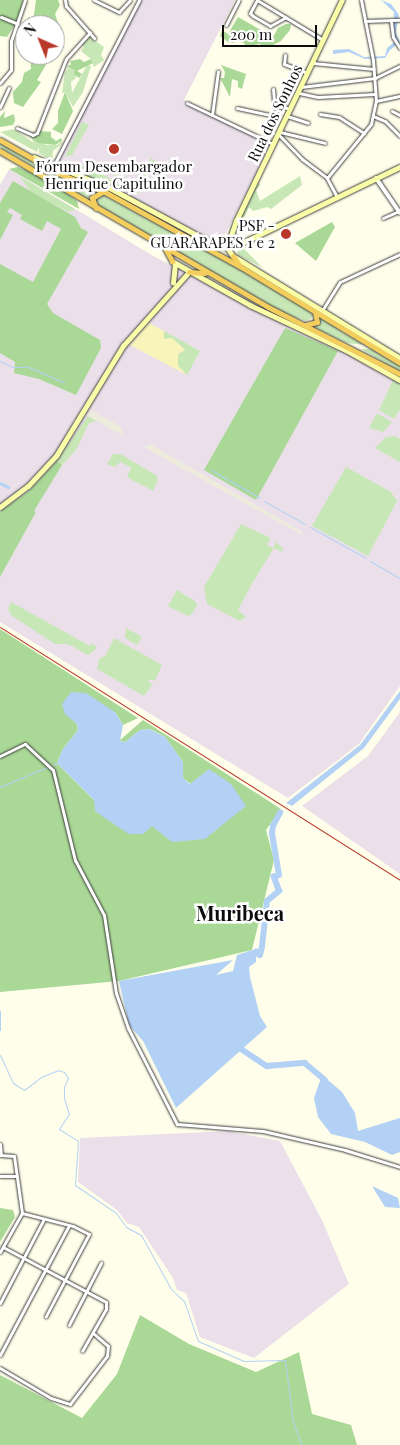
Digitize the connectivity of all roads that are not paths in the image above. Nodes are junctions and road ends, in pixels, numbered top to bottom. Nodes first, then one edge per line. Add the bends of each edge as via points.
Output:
1 (25, 0) edge
2 (65, 0) edge
3 (94, 0) edge
4 (130, 0) edge
5 (139, 0) edge
6 (239, 0) edge
7 (257, 0) edge
8 (342, 0) edge
9 (361, 0) edge
10 (21, 15) edge
11 (1, 17) edge
12 (286, 18) junction
13 (400, 20) edge
14 (393, 21) junction
15 (365, 22) junction
16 (15, 23) edge
17 (226, 25) dead end
18 (15, 31) edge
19 (90, 32) junction
20 (94, 38) dead end
21 (323, 40) junction
22 (399, 47) edge
23 (285, 55) dead end
24 (312, 63) junction
25 (400, 66) edge
26 (374, 69) junction
27 (218, 71) dead end
28 (307, 74) junction
29 (375, 78) junction
30 (0, 83) edge
31 (301, 87) junction
32 (9, 88) dead end
33 (273, 88) dead end
34 (298, 93) junction
35 (375, 94) junction
36 (400, 96) edge
37 (376, 101) junction
38 (187, 103) dead end
39 (0, 105) edge
40 (279, 105) junction
41 (237, 108) dead end
42 (290, 110) junction
43 (392, 111) dead end
44 (320, 114) dead end
45 (212, 115) junction
46 (287, 116) junction
47 (373, 116) junction
48 (400, 116) edge
49 (308, 124) dead end
50 (17, 128) dead end
51 (279, 133) junction
52 (364, 133) junction
53 (400, 136) edge
54 (0, 140) edge
55 (325, 143) dead end
56 (273, 145) junction
57 (0, 151) edge
58 (23, 153) junction
59 (53, 165) junction
60 (400, 167) edge
61 (328, 178) junction
62 (376, 178) junction
63 (105, 192) junction
64 (337, 197) junction
65 (98, 211) junction
66 (400, 212) edge
67 (383, 218) dead end
68 (229, 237) junction
69 (194, 242) junction
70 (241, 243) junction
71 (219, 245) junction
72 (227, 247) junction
73 (166, 249) junction
74 (400, 254) edge
75 (233, 256) junction
76 (172, 260) junction
77 (241, 267) junction
78 (188, 272) junction
79 (209, 274) junction
80 (172, 287) junction
81 (312, 308) junction
82 (323, 310) junction
83 (302, 326) junction
84 (400, 358) edge
85 (400, 363) edge
86 (400, 374) edge
87 (400, 380) edge
88 (0, 507) edge
89 (0, 756) edge
90 (0, 1144) edge
91 (0, 1155) edge
92 (400, 1167) edge
93 (0, 1176) edge
94 (15, 1176) junction
95 (22, 1213) junction
96 (44, 1219) junction
97 (69, 1225) junction
98 (3, 1246) junction
99 (0, 1252) edge
100 (25, 1258) junction
101 (101, 1263) dead end
102 (46, 1270) junction
103 (67, 1281) junction
104 (86, 1292) junction
105 (0, 1303) edge
106 (46, 1316) dead end
107 (69, 1325) dead end
108 (92, 1333) junction
109 (82, 1351) dead end
110 (0, 1355) edge
111 (0, 1368) edge

1 - 10 street
2 - 19 street via 66,6
3 - 4 street via 122,11
5 - 59 street
6 - 17 street
7 - 12 street
7 - 12 street via 250,13 253,16 270,26
8 - 21 main road, Rua dos Sonhos
9 - 15 street
11 - 16 street
12 - 21 street
13 - 14 street
14 - 15 street
14 - 22 street via 395,41
15 - 26 street
18 - 30 street via 11,41 11,70
19 - 20 street
19 - 50 street via 66,59 37,133 33,136
21 - 24 main road, Rua dos Sonhos
23 - 28 street via 283,63
24 - 26 street
24 - 28 main road, Rua dos Sonhos
25 - 29 street
26 - 29 street
27 - 45 street
28 - 31 main road, Rua dos Sonhos
29 - 31 street
29 - 35 street
31 - 34 main road, Rua dos Sonhos
32 - 39 street
33 - 40 street via 273,100
34 - 35 street via 318,97
34 - 42 main road, Rua dos Sonhos
35 - 37 street
36 - 37 street
37 - 47 street
38 - 45 street
40 - 41 street via 274,116
40 - 42 street
42 - 46 main road, Rua dos Sonhos
43 - 48 street
44 - 52 street via 339,117
45 - 56 street
46 - 49 street
46 - 51 main road, Rua dos Sonhos
47 - 52 street
47 - 53 street via 385,121
51 - 55 street
51 - 56 main road, Rua dos Sonhos
51 - 61 street via 302,159
52 - 61 street
54 - 58 highway
56 - 68 main road, Rua dos Sonhos
57 - 65 highway
58 - 59 main road
58 - 63 highway via 58,173
59 - 71 main road via 110,188
60 - 62 main road
61 - 64 street
62 - 64 main road
62 - 66 street
63 - 65 highway via 92,198
63 - 69 highway
64 - 70 main road
65 - 73 highway
66 - 67 street
68 - 71 main road, Rua dos Sonhos
68 - 72 main road, Rua dos Sonhos
69 - 71 highway
69 - 77 highway
70 - 72 main road
70 - 75 main road
71 - 72 main road
72 - 75 main road
73 - 76 highway
73 - 79 highway
74 - 82 street via 341,281
75 - 77 highway
75 - 82 main road
76 - 78 main road
76 - 80 main road via 176,272
77 - 81 highway
78 - 79 highway
78 - 80 main road
78 - 87 main road
79 - 83 highway
80 - 88 main road via 121,354 56,456 28,486
81 - 83 highway via 317,322
81 - 85 highway via 347,333
82 - 84 main road
83 - 86 highway via 340,341
89 - 92 street via 25,744 53,770 75,860 104,915 116,993 128,1028 174,1120 185,1126 263,1131
90 - 91 street
91 - 94 street via 12,1154
93 - 94 street
94 - 95 street
95 - 96 street
95 - 98 street
96 - 97 street
96 - 100 street
97 - 102 street
97 - 103 street via 89,1235
98 - 99 street
98 - 100 street
100 - 102 street
100 - 105 street
101 - 104 street
102 - 103 street
102 - 110 street
103 - 104 street
103 - 106 street
104 - 107 street
104 - 108 street via 106,1303
108 - 109 street
108 - 111 street via 108,1346 102,1365 76,1400 68,1405

